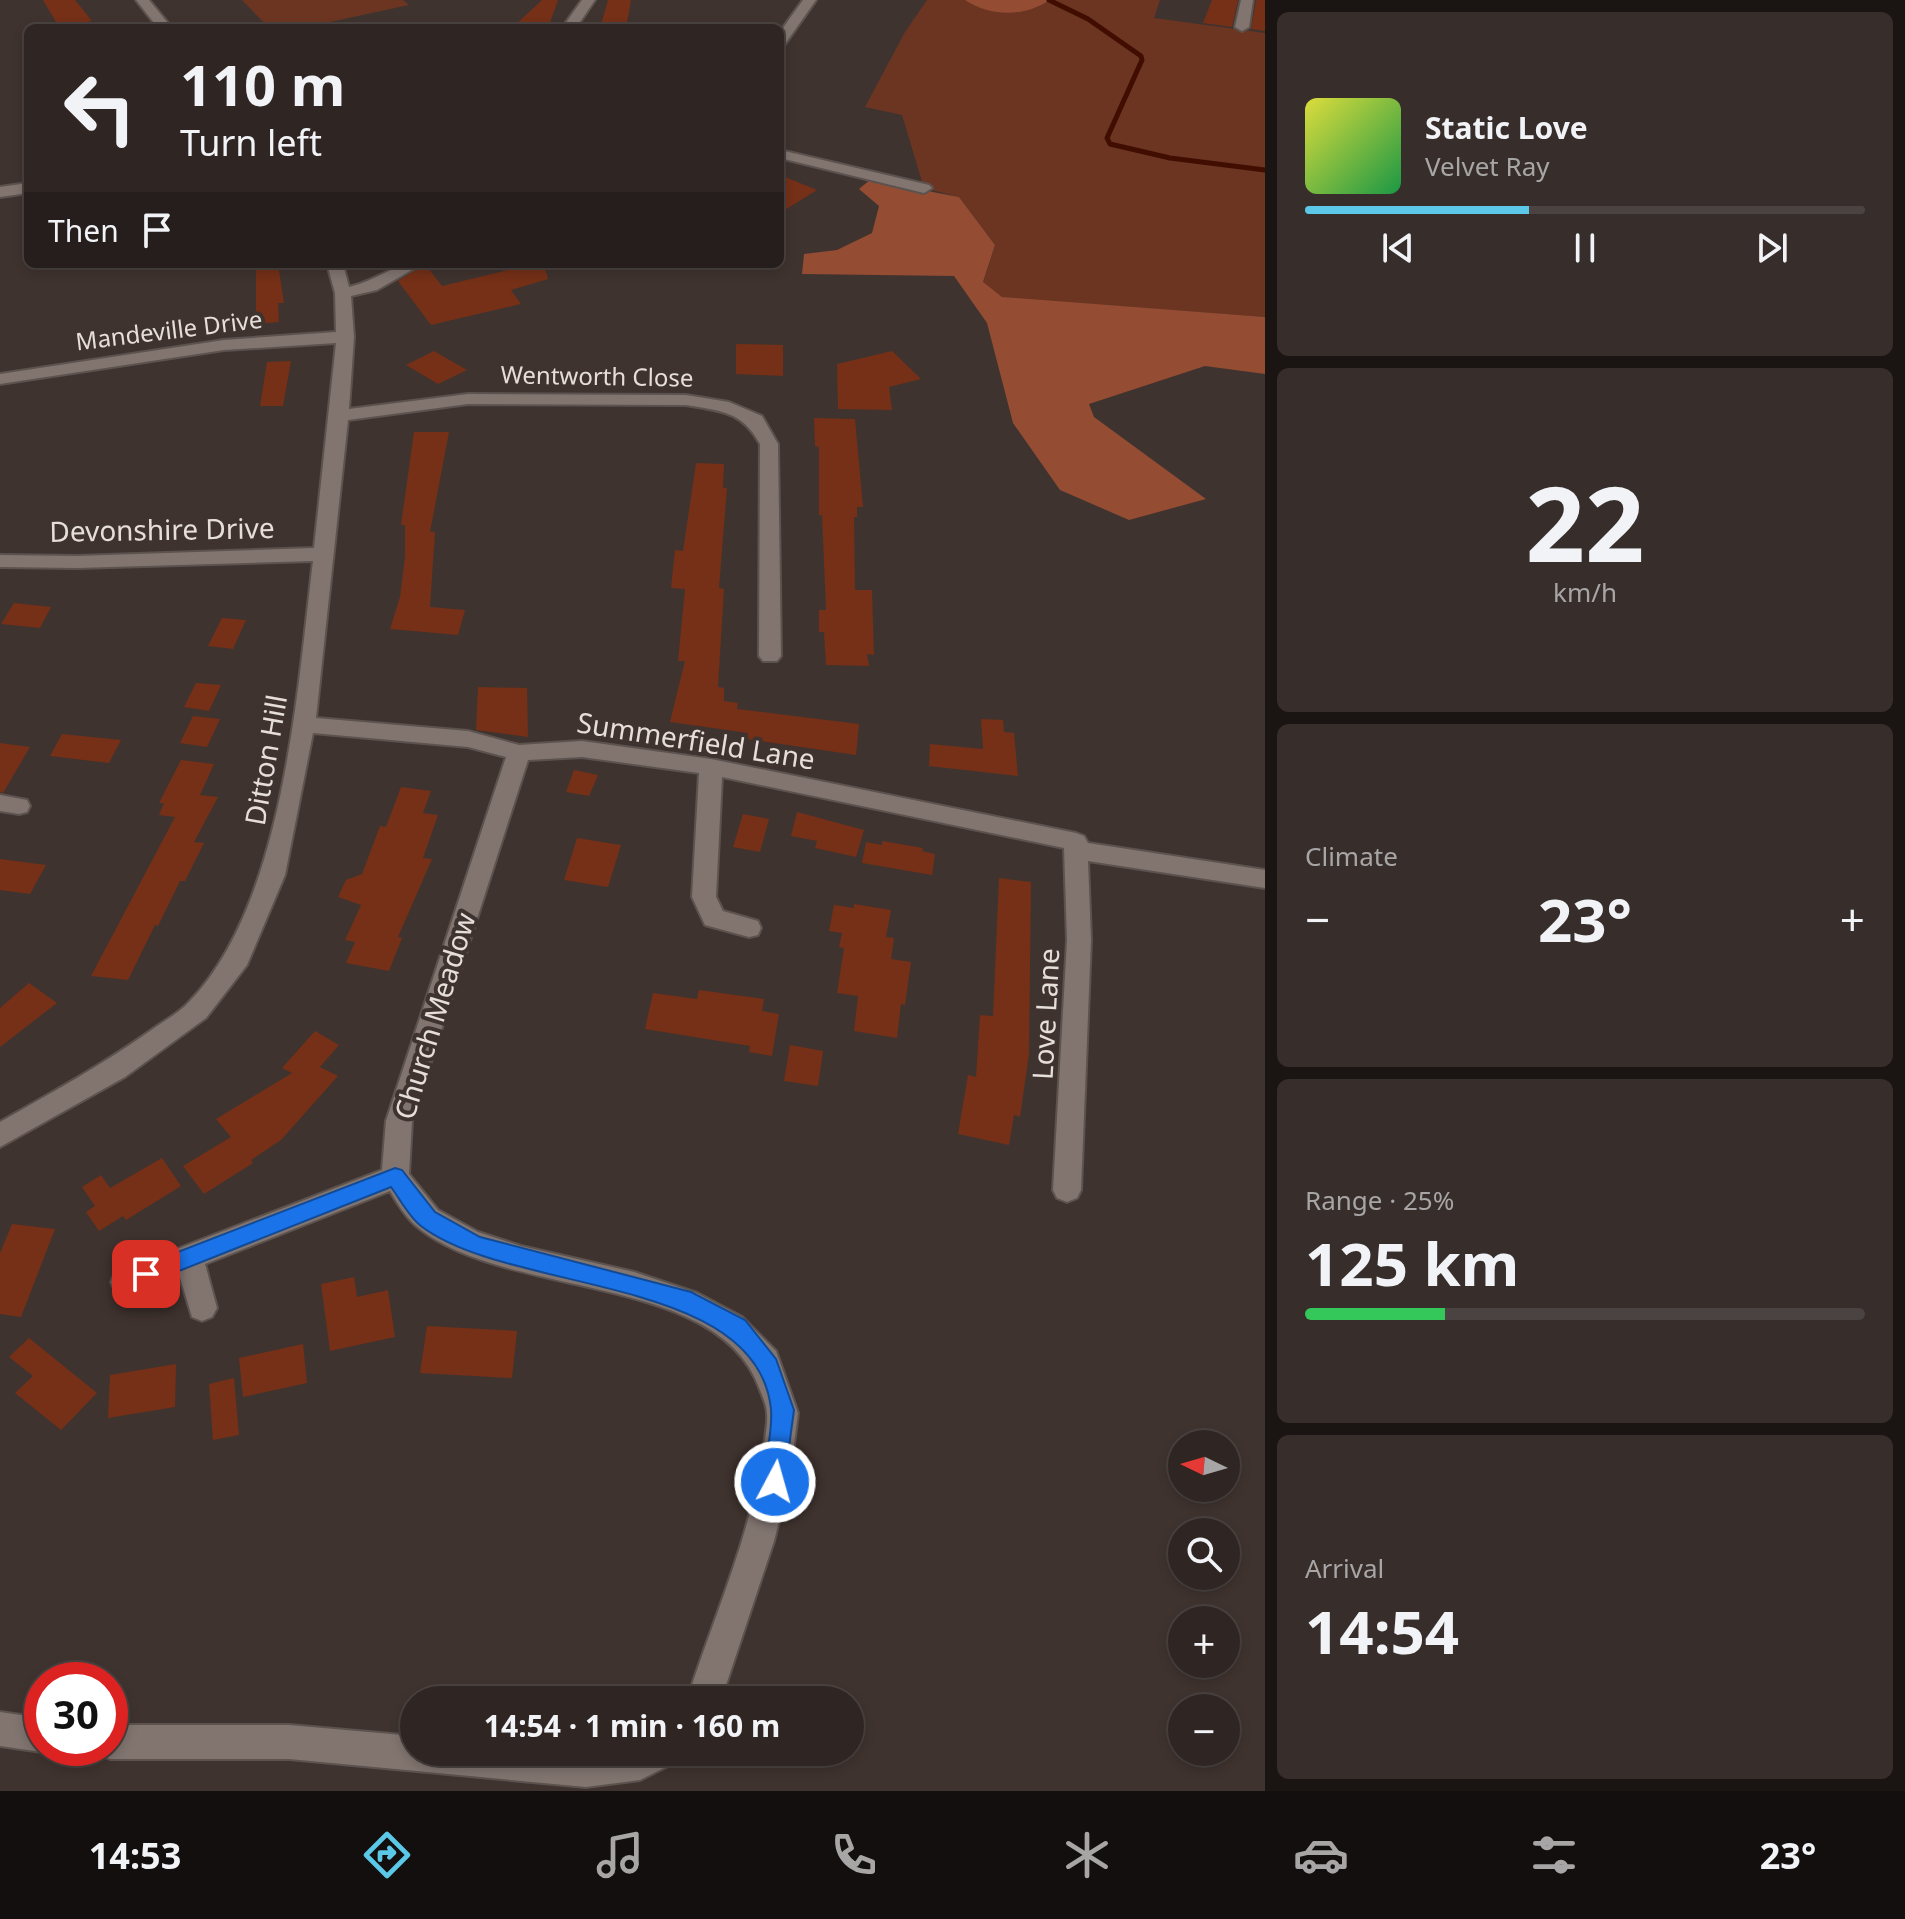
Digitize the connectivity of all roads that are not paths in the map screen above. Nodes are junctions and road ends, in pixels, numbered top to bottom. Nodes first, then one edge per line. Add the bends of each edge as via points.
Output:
1 (142, 0) edge
2 (589, 0) edge
3 (810, 0) edge
4 (1247, 0) edge
5 (162, 24) edge
6 (570, 24) edge
7 (1242, 27) dead end
8 (784, 36) edge
9 (784, 155) edge
10 (924, 188) dead end
11 (24, 189) edge
12 (0, 192) edge
13 (337, 268) edge
14 (407, 268) edge
15 (343, 293) junction
16 (345, 337) junction
17 (0, 379) edge
18 (339, 416) junction
19 (325, 554) junction
20 (0, 561) edge
21 (770, 656) dead end
22 (304, 725) junction
23 (519, 753) junction
24 (711, 767) junction
25 (1076, 846) junction
26 (1265, 879) edge
27 (749, 928) dead end
28 (0, 1136) edge
29 (395, 1177) junction
30 (1067, 1190) dead end
31 (189, 1257) junction
32 (125, 1282) dead end
33 (202, 1308) dead end
34 (709, 1686) edge
35 (0, 1729) edge
36 (24, 1732) edge
37 (128, 1742) edge
38 (400, 1752) edge
39 (544, 1766) edge
40 (617, 1766) edge

1 - 5 street
2 - 6 street
3 - 8 street
4 - 7 street
9 - 10 street
11 - 12 street
13 - 15 street, Ditton Hill
14 - 15 street via 371,287
15 - 16 street, Ditton Hill
16 - 17 street, Mandeville Drive via 224,345
16 - 18 street, Ditton Hill
18 - 19 street, Ditton Hill
18 - 21 street, Wentworth Close via 468,399 670,400 723,406 756,420 769,444
19 - 20 street, Devonshire Drive
19 - 22 street, Ditton Hill
22 - 23 street, Summerfield Lane via 468,739
22 - 28 street, Ditton Hill via 273,875 238,958 197,1011 116,1069
23 - 24 street, Summerfield Lane via 582,749
23 - 29 street, Church Meadow via 399,1121
24 - 25 street, Summerfield Lane
24 - 27 street via 704,897 714,918
25 - 26 street, Summerfield Lane
25 - 30 street, Love Lane via 1079,940
29 - 31 street
29 - 34 street via 427,1219 475,1245 691,1302 737,1327 768,1366 783,1410 775,1482
31 - 32 street
31 - 33 street
35 - 36 street
37 - 38 street via 289,1742
39 - 40 street

